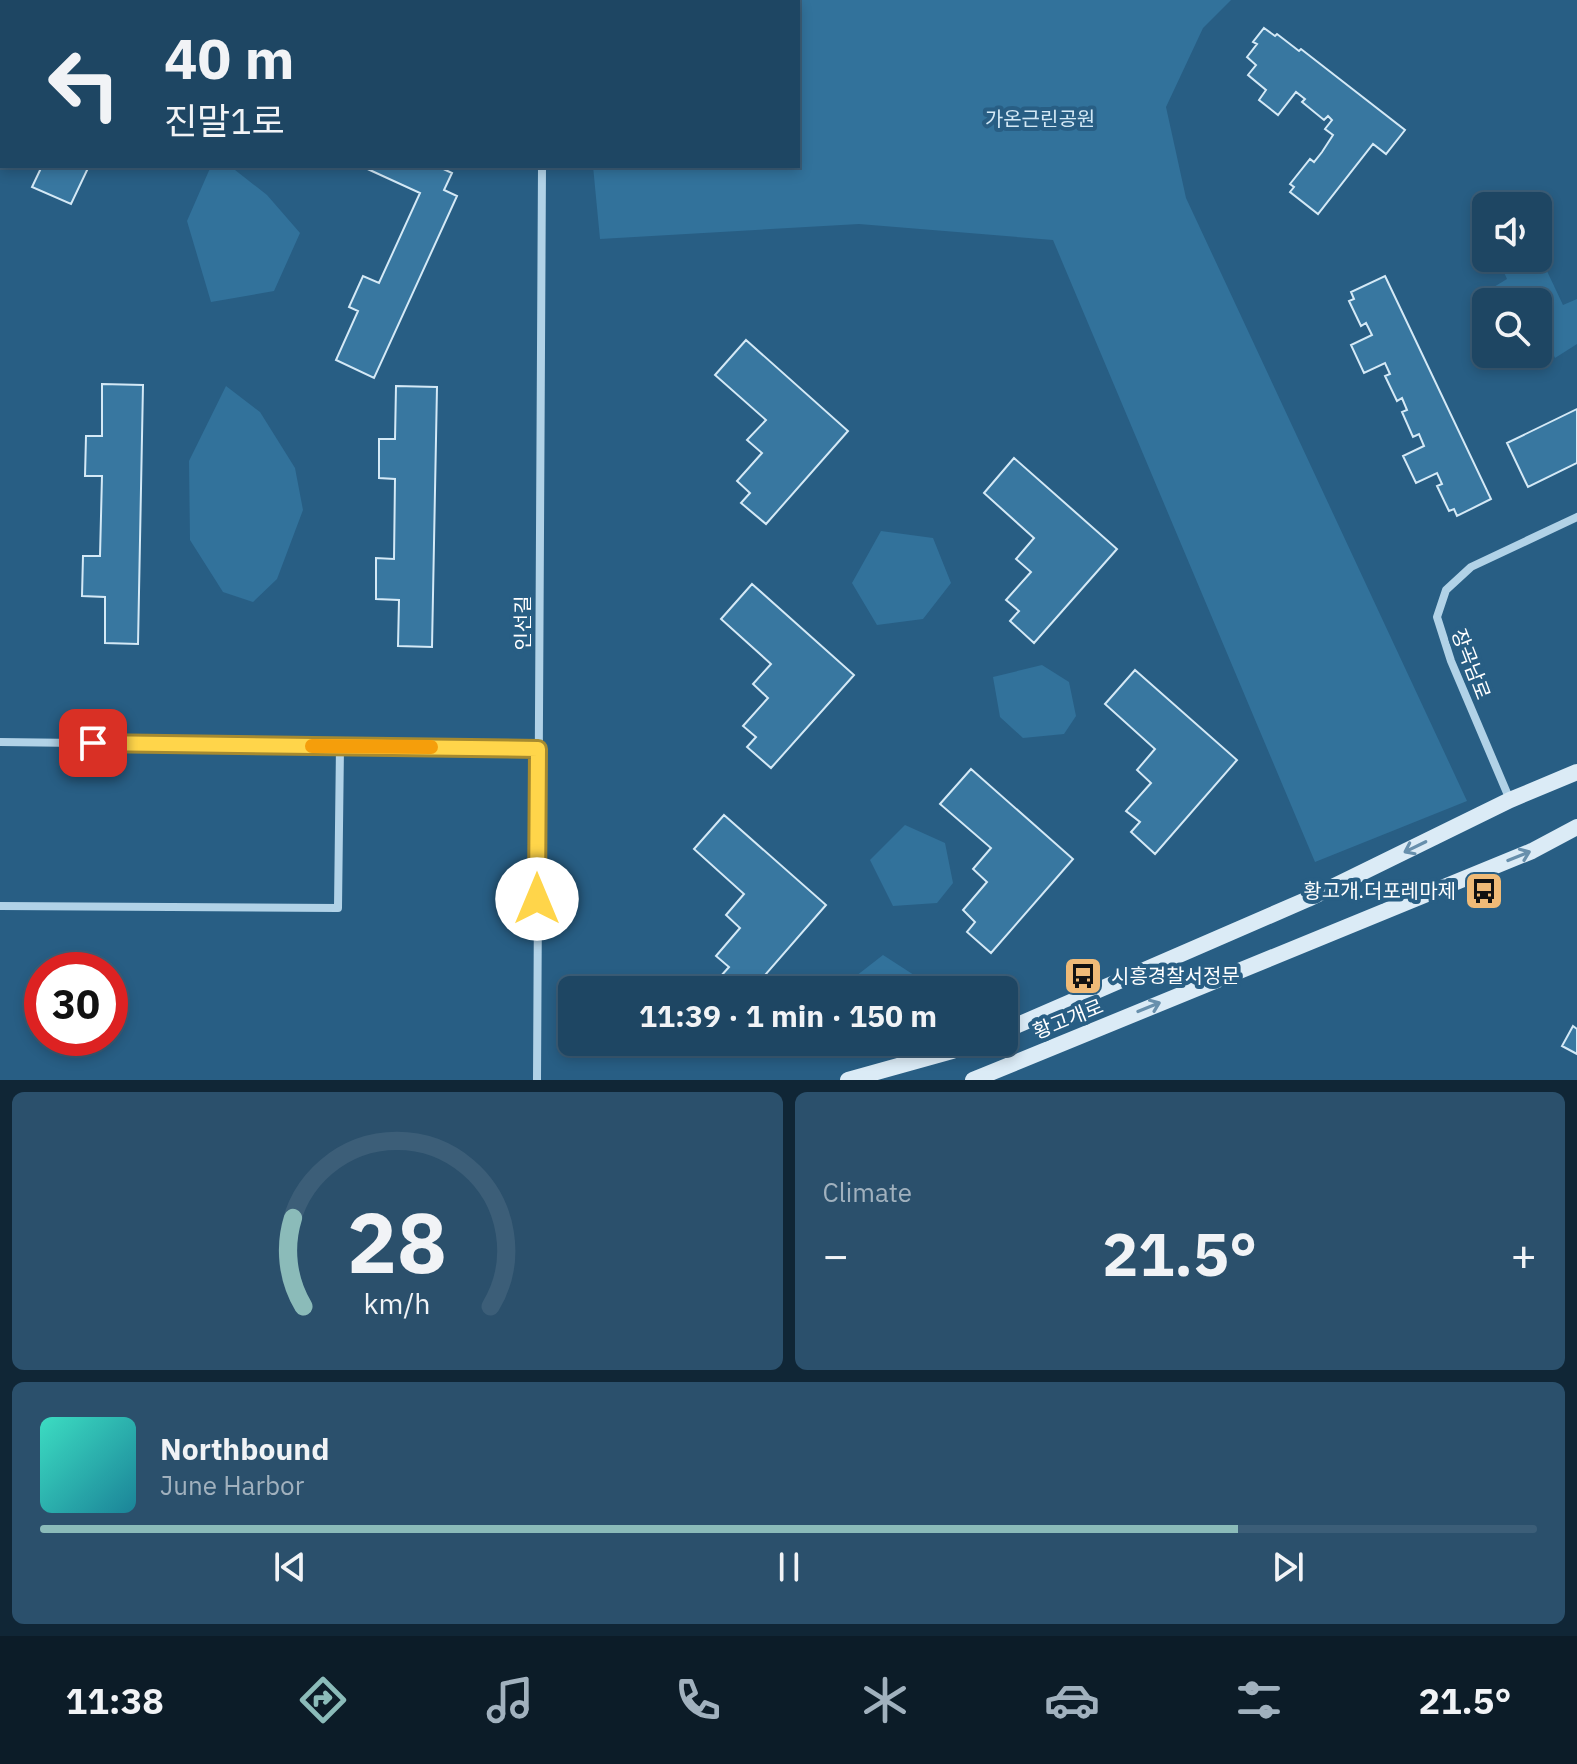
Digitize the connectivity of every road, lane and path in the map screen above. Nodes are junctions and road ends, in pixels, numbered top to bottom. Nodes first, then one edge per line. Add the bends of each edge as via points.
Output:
1 (542, 168) edge
2 (1577, 517) edge
3 (0, 742) edge
4 (340, 746) junction
5 (538, 749) junction
6 (1577, 772) edge
7 (1510, 800) junction
8 (1577, 827) edge
9 (0, 906) edge
10 (1018, 1025) edge
11 (934, 1056) edge
12 (537, 1080) edge
13 (848, 1080) edge
14 (973, 1080) edge

1 - 5 street, 인선길
2 - 7 street, 장곡남로 via 1471,567 1446,590 1437,617
3 - 4 street
4 - 5 street
4 - 9 street via 338,908
5 - 12 street, 인선길
6 - 7 main road, 황고개로
7 -> 10 main road, 황고개로 via 1308,899
14 -> 8 main road, 황고개로 via 1532,851
11 - 13 main road

